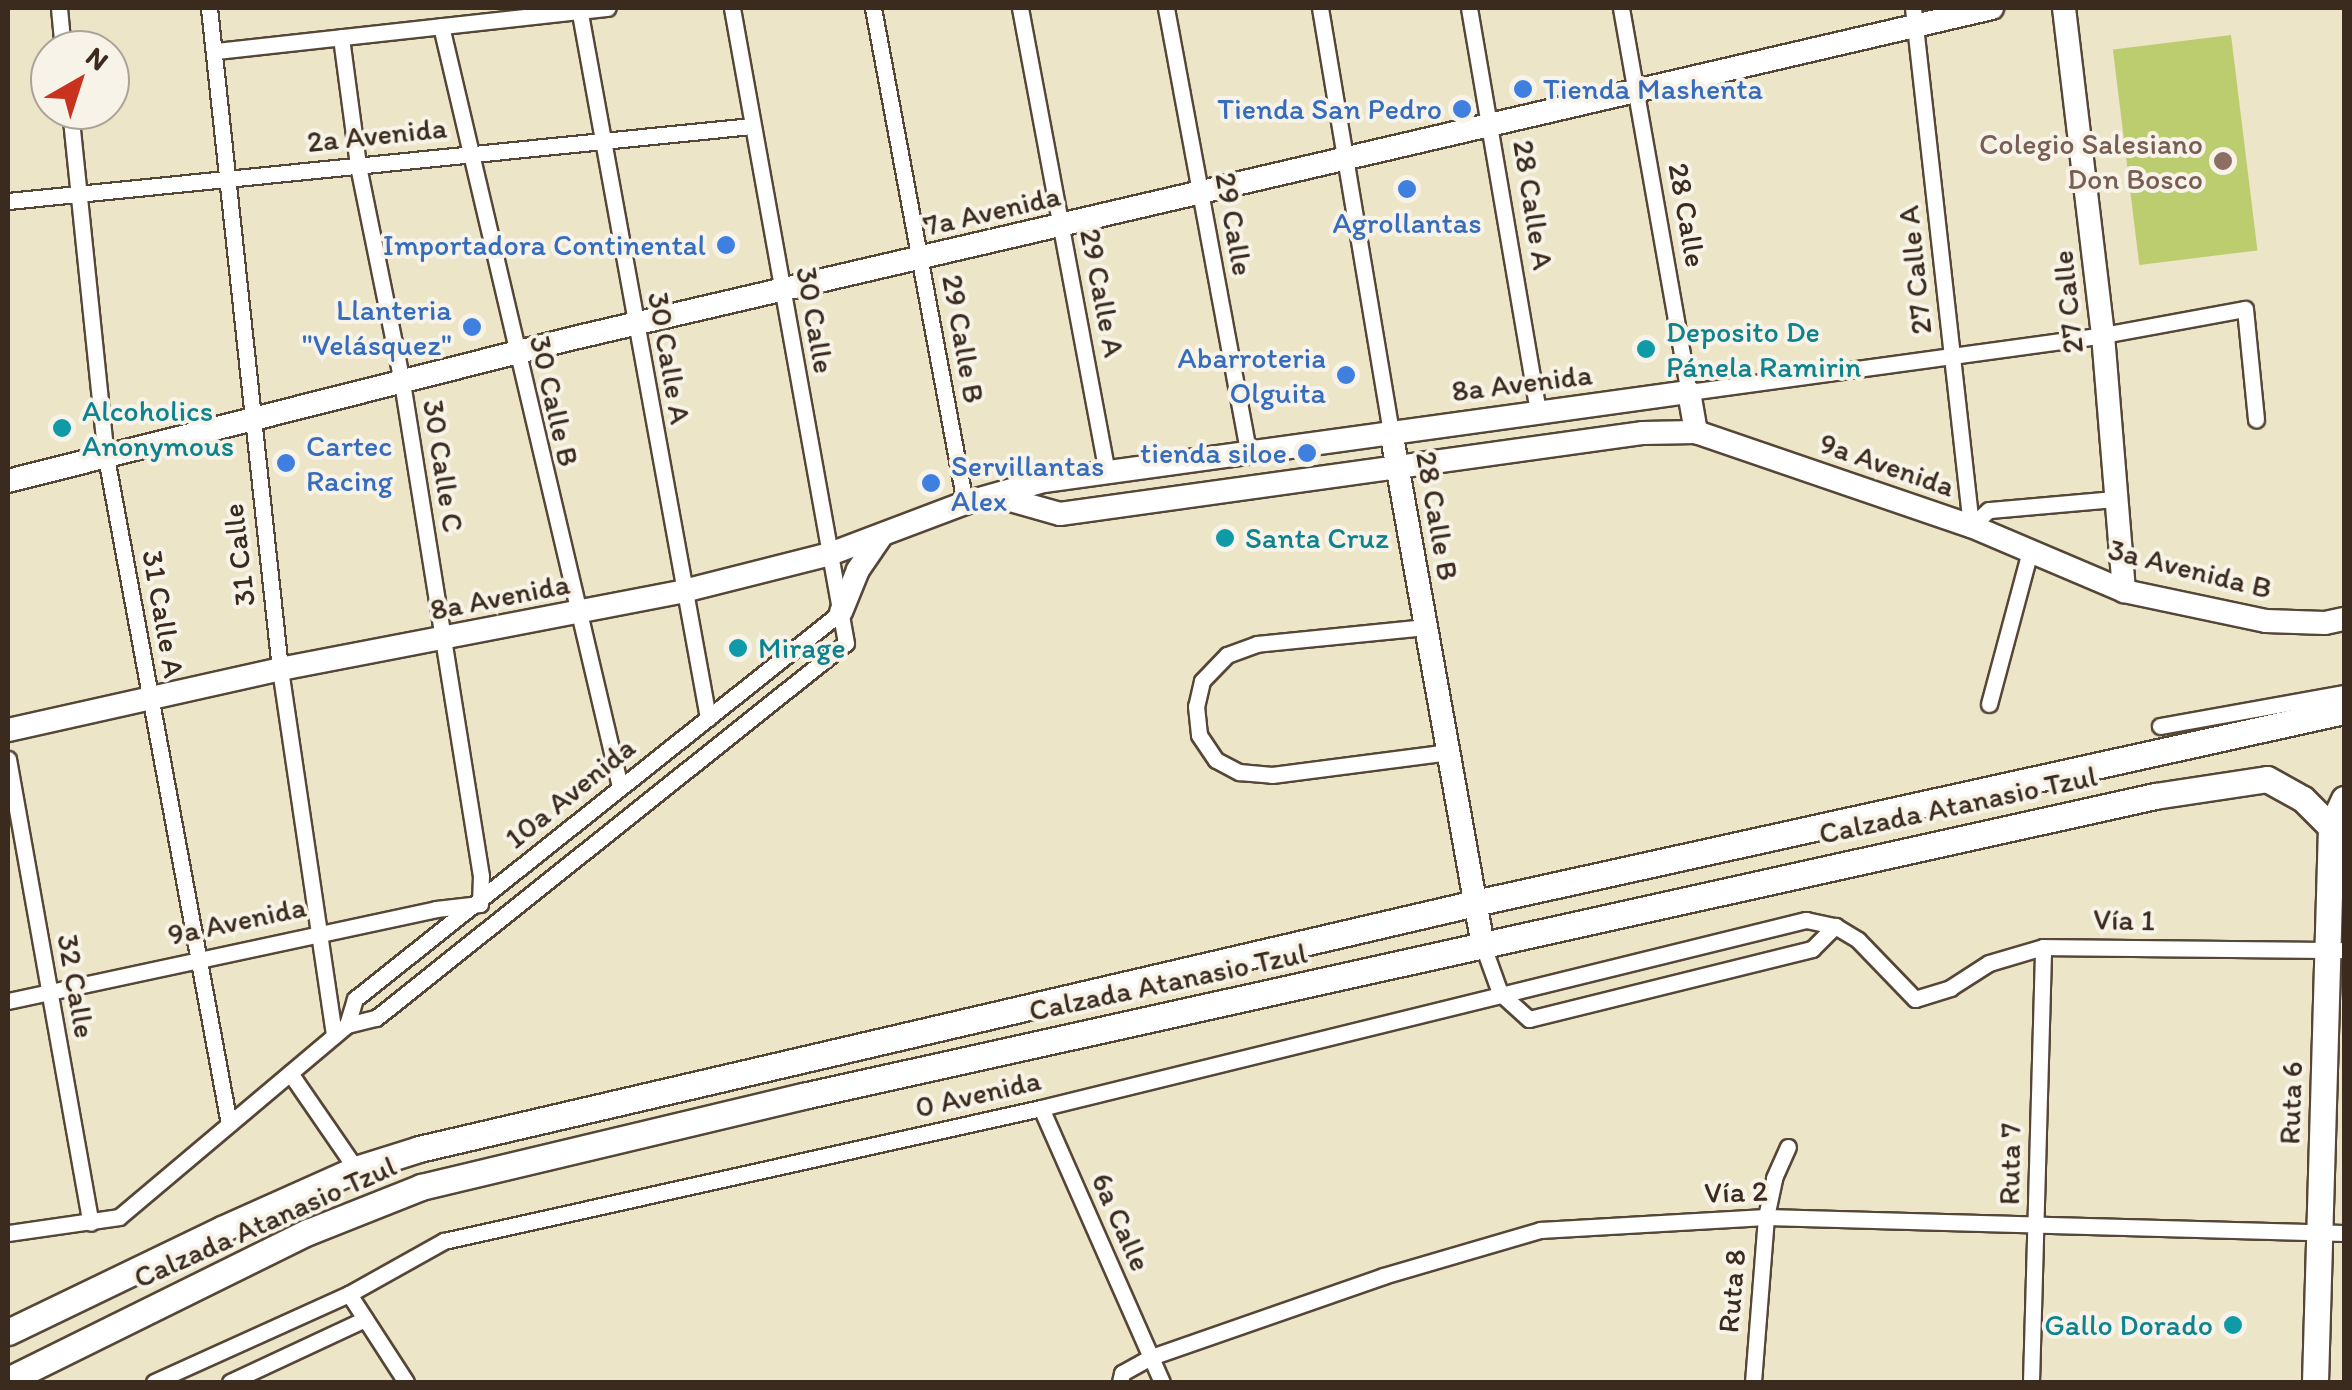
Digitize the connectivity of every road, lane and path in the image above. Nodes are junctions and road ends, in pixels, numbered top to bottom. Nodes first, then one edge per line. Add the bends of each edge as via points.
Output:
1 (209, 8) edge
2 (608, 8) edge
3 (732, 8) edge
4 (874, 8) edge
5 (1020, 8) edge
6 (1166, 8) edge
7 (1320, 8) edge
8 (1470, 8) edge
9 (1621, 8) edge
10 (1992, 8) edge
11 (2064, 8) edge
12 (579, 9) edge
13 (1914, 15) edge
14 (441, 26) junction
15 (342, 37) junction
16 (217, 51) junction
17 (1637, 94) junction
18 (1493, 124) junction
19 (752, 126) junction
20 (72, 130) edge
21 (602, 141) junction
22 (467, 154) junction
23 (1346, 159) junction
24 (358, 165) junction
25 (230, 178) junction
26 (79, 192) junction
27 (1201, 194) junction
28 (8, 202) edge
29 (1061, 226) junction
30 (920, 259) junction
31 (781, 290) junction
32 (635, 324) junction
33 (2102, 335) junction
34 (514, 352) junction
35 (1952, 357) junction
36 (402, 382) junction
37 (1689, 392) junction
38 (1538, 412) junction
39 (2256, 419) dead end
40 (252, 422) junction
41 (1392, 431) junction
42 (1696, 432) junction
43 (1248, 450) junction
44 (106, 457) junction
45 (1398, 469) junction
46 (1107, 472) junction
47 (8, 481) edge
48 (996, 496) junction
49 (2116, 498) junction
50 (965, 503) junction
51 (1971, 526) junction
52 (884, 532) junction
53 (2030, 551) junction
54 (830, 554) junction
55 (2124, 590) junction
56 (684, 591) junction
57 (840, 612) junction
58 (576, 613) junction
59 (2344, 619) edge
60 (1426, 627) junction
61 (441, 638) junction
62 (846, 643) joint
63 (280, 670) junction
64 (2344, 693) edge
65 (150, 699) junction
66 (1989, 704) dead end
67 (2344, 711) edge
68 (708, 718) junction
69 (2160, 726) dead end
70 (8, 730) edge
71 (1448, 752) junction
72 (8, 759) edge
73 (620, 787) junction
74 (2344, 799) edge
75 (2331, 826) junction
76 (1476, 903) junction
77 (480, 904) junction
78 (1835, 926) junction
79 (319, 934) junction
80 (1483, 946) junction
81 (2044, 947) junction
82 (2336, 950) edge
83 (198, 960) junction
84 (50, 992) junction
85 (1500, 993) junction
86 (8, 1001) edge
87 (340, 1030) junction
88 (290, 1073) junction
89 (1041, 1108) junction
90 (228, 1124) junction
91 (1788, 1148) dead end
92 (356, 1169) junction
93 (1766, 1217) junction
94 (91, 1223) junction
95 (2036, 1224) junction
96 (2332, 1232) edge
97 (8, 1233) edge
98 (349, 1294) junction
99 (365, 1319) junction
100 (8, 1332) edge
101 (1151, 1357) junction
102 (8, 1380) edge
103 (154, 1382) edge
104 (230, 1382) edge
105 (406, 1382) edge
106 (1120, 1382) edge
107 (1162, 1382) edge
108 (1753, 1382) edge
109 (2031, 1382) edge
110 (2315, 1382) edge

1 - 16 street, 31 Calle
2 - 12 street
3 - 19 street, 30 Calle
4 - 30 street, 29 Calle B
5 - 29 street, 29 Calle A
6 - 27 street, 29 Calle
7 - 23 street, 28 Calle B
8 - 18 street, 28 Calle A
9 - 17 street, 28 Calle
10 - 13 main road, 7a Avenida
11 - 33 main road, 27 Calle
12 - 14 street
12 - 21 street, 30 Calle A
13 - 17 main road, 7a Avenida
13 - 35 street, 27 Calle A
14 - 15 street
14 - 22 street, 30 Calle B
15 - 16 street
15 - 24 street, 30 Calle C
16 - 25 street, 31 Calle
17 - 18 main road, 7a Avenida
17 - 37 street, 28 Calle
18 - 23 main road, 7a Avenida
18 - 38 street, 28 Calle A
19 - 21 street, 2a Avenida
19 - 31 street, 30 Calle
20 - 26 street, 31 Calle A
21 - 22 street, 2a Avenida
21 - 32 street, 30 Calle A
22 - 24 street, 2a Avenida
22 - 34 street, 30 Calle B
23 - 27 main road, 7a Avenida
23 - 41 street, 28 Calle B
24 - 25 street, 2a Avenida
24 - 36 street, 30 Calle C
25 - 26 street, 2a Avenida
25 - 40 street, 31 Calle
26 - 28 street, 2a Avenida
26 - 44 street, 31 Calle A
27 - 29 main road, 7a Avenida
27 - 43 street, 29 Calle
29 - 30 main road, 7a Avenida
29 - 46 street, 29 Calle A
30 - 31 main road, 7a Avenida
30 - 50 street, 29 Calle B
31 - 32 main road, 7a Avenida
31 - 54 street, 30 Calle
32 - 34 main road, 7a Avenida
32 - 56 street, 30 Calle A
33 - 35 street, 8a Avenida
33 - 39 street, 8a Avenida via 2244,308
33 - 49 main road, 27 Calle
34 - 36 main road, 7a Avenida
34 - 58 street, 30 Calle B
35 - 37 street, 8a Avenida
35 - 51 street, 27 Calle A
36 - 40 main road, 7a Avenida
36 - 61 street, 30 Calle C
37 - 38 main road, 8a Avenida
37 - 42 main road, 28 Calle
38 - 41 main road, 8a Avenida
40 - 44 main road, 7a Avenida
40 - 63 street, 31 Calle
41 - 43 main road, 8a Avenida
41 - 45 main road, 28 Calle B
42 - 45 main road, 8a Avenida via 1644,433
42 - 51 main road, 9a Avenida
43 - 46 main road, 8a Avenida
44 - 47 main road, 7a Avenida
44 - 65 street, 31 Calle A
45 - 48 main road, 8a Avenida via 1060,514
45 - 60 main road, 28 Calle B
46 - 48 main road, 8a Avenida
48 - 50 main road, 8a Avenida
49 - 51 street, 9a Avenida via 1989,510
49 - 55 main road, 27 Calle
50 - 52 main road, 8a Avenida
51 - 53 main road, 3a Avenida B
52 - 54 main road, 8a Avenida
52 - 57 main road
53 - 55 main road, 3a Avenida B
53 - 66 street
54 - 56 main road, 8a Avenida
54 - 57 street, 30 Calle
55 - 59 main road, 3a Avenida B via 2266,621
56 - 58 main road, 8a Avenida
56 - 68 street, 30 Calle A
57 - 62 street, 30 Calle
57 - 68 street, 10a Avenida
58 - 61 main road, 8a Avenida
58 - 73 street, 30 Calle B
60 - 71 main road, 28 Calle B
60 - 71 street via 1257,644 1228,656 1202,681 1199,735 1216,760 1239,772 1272,775
61 - 63 main road, 8a Avenida
61 - 77 street, 30 Calle C via 482,876
62 - 87 street, 10a Avenida via 376,1018
63 - 65 main road, 8a Avenida
63 - 79 street, 31 Calle
64 - 69 street
65 - 70 main road, 8a Avenida
65 - 83 street, 31 Calle A
67 - 76 main road, Calzada Atanasio Tzul
68 - 73 street, 10a Avenida
71 - 76 main road, 28 Calle B
72 - 84 street, 32 Calle
73 - 77 street, 10a Avenida
74 - 75 main road
75 - 80 main road, Calzada Atanasio Tzul via 2285,786 2252,779 1897,850
75 - 82 main road, Ruta 6
76 - 80 main road, 28 Calle B
76 - 92 main road, Calzada Atanasio Tzul
77 - 79 street, 9a Avenida
77 - 87 street, 10a Avenida via 355,999
78 - 81 street, Vía 1 via 1858,940 1915,1000 1989,963
78 - 85 street, 0 Avenida via 1806,920
78 - 85 street, 28 Calle B via 1812,949 1529,1019
79 - 83 street, 9a Avenida
79 - 87 street, 31 Calle
80 - 85 street, 28 Calle B
80 - 102 main road, Calzada Atanasio Tzul via 422,1187 308,1232
81 - 82 street, Vía 1
81 - 95 street, Ruta 7
82 - 96 main road, Ruta 6
83 - 84 street, 9a Avenida
83 - 90 street, 31 Calle A
84 - 86 street, 9a Avenida
84 - 94 street, 32 Calle
85 - 89 street, 0 Avenida
87 - 88 street, 10a Avenida
88 - 90 street, 10a Avenida
88 - 92 street
89 - 98 street, 0 Avenida via 444,1240
89 - 101 street, 6a Calle
90 - 94 street, 10a Avenida via 119,1217
91 - 93 street, Ruta 8
92 - 100 main road, Calzada Atanasio Tzul
93 - 95 street, Vía 2
93 - 101 street, Vía 2 via 1540,1230
93 - 108 street, Ruta 8
94 - 97 street, 10a Avenida
95 - 96 street, Vía 2
95 - 109 street, Ruta 7
96 - 110 main road, Ruta 6
98 - 99 street
98 - 103 street, 0 Avenida
99 - 104 street
99 - 105 street
101 - 106 street via 1122,1372
101 - 107 street, 6a Calle

